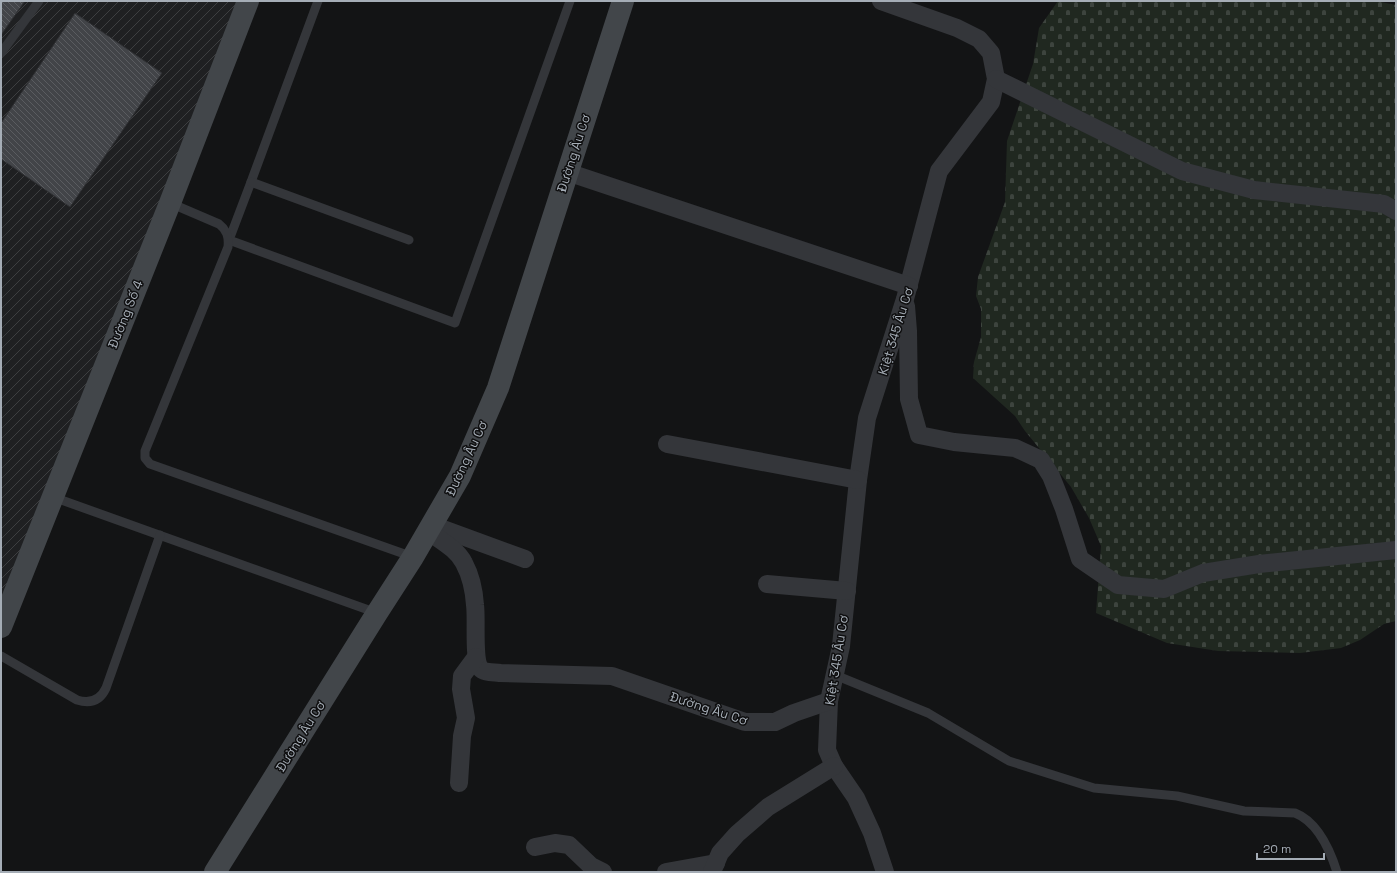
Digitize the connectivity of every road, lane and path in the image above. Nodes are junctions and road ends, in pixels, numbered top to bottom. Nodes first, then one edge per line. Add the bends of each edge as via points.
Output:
1 (39, 1) edge
2 (248, 1) edge
3 (318, 1) edge
4 (570, 1) edge
5 (623, 1) edge
6 (881, 1) edge
7 (1, 53) edge
8 (996, 79) junction
9 (567, 172) junction
10 (251, 182) junction
11 (170, 203) junction
12 (1396, 211) edge
13 (229, 240) junction
14 (409, 240) dead end
15 (907, 293) junction
16 (667, 444) dead end
17 (858, 480) junction
18 (53, 497) junction
19 (430, 528) junction
20 (160, 535) junction
21 (1396, 550) edge
22 (413, 557) junction
23 (525, 559) dead end
24 (767, 584) dead end
25 (847, 591) junction
26 (377, 613) junction
27 (1, 627) edge
28 (1, 656) edge
29 (476, 657) junction
30 (835, 675) junction
31 (829, 701) junction
32 (834, 766) junction
33 (459, 783) dead end
34 (535, 847) dead end
35 (714, 868) edge
36 (214, 872) edge
37 (603, 872) edge
38 (666, 872) edge
39 (885, 872) edge
40 (1337, 872) edge

1 - 7 lane
2 - 11 main road, Đường Số 4
3 - 10 lane
4 - 13 lane via 455,323
5 - 9 main road, Đường Âu Cơ
6 - 8 street, Kiệt 345 Âu Cơ via 957,28 979,39 991,53
8 - 12 street via 1182,171 1254,190 1384,204
8 - 15 street, Kiệt 345 Âu Cơ via 991,102 939,171
9 - 15 street
9 - 19 main road, Đường Âu Cơ via 498,388 460,476
10 - 13 lane
10 - 14 lane
11 - 13 lane via 219,224 224,228
11 - 18 main road, Đường Số 4
13 - 22 lane via 145,451 145,458 150,464
15 - 17 street, Kiệt 345 Âu Cơ via 867,418
15 - 21 street via 909,399 919,435 954,442 1015,448 1041,460 1051,476 1080,559 1118,585 1164,589 1202,573 1259,564
16 - 17 street
17 - 25 street, Kiệt 345 Âu Cơ
18 - 20 lane
18 - 27 main road, Đường Số 4
19 - 22 main road, Đường Âu Cơ
19 - 23 street
19 - 29 street via 456,551 469,572 475,605
20 - 26 lane
20 - 28 lane via 106,688 97,700 76,700
22 - 26 main road, Đường Âu Cơ
24 - 25 street
25 - 30 street, Kiệt 345 Âu Cơ
26 - 36 main road, Đường Âu Cơ
29 - 31 street, Đường Âu Cơ via 483,671 612,676 745,722 774,722
29 - 33 street via 462,676 461,689 466,718 462,736
30 - 31 street, Kiệt 345 Âu Cơ
30 - 40 lane via 928,713 1010,761 1094,788 1177,796 1244,811 1295,813 1314,826 1326,845
31 - 32 street, Kiệt 345 Âu Cơ via 827,750
32 - 35 street via 768,807 736,834 720,853
32 - 39 street via 856,798 872,833
34 - 37 street via 569,845 591,866
35 - 38 street

